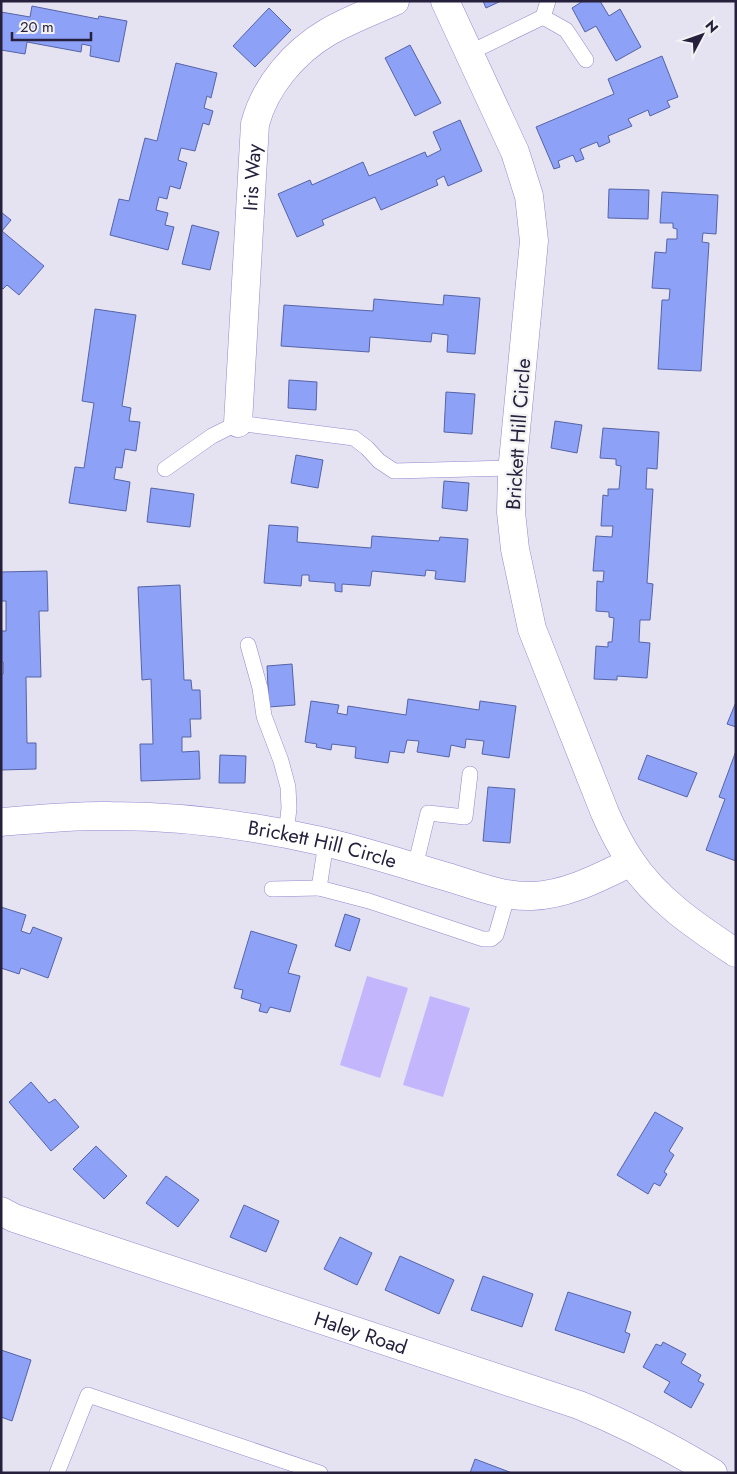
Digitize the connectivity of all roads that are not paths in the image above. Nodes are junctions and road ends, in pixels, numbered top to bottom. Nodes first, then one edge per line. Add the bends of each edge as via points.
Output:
1 (395, 1) edge
2 (445, 1) edge
3 (548, 1) edge
4 (544, 17) junction
5 (469, 53) junction
6 (586, 60) dead end
7 (238, 423) junction
8 (512, 468) junction
9 (165, 469) dead end
10 (248, 645) dead end
11 (470, 774) dead end
12 (1, 822) edge
13 (286, 834) junction
14 (326, 843) junction
15 (631, 862) junction
16 (415, 867) junction
17 (319, 888) junction
18 (272, 889) dead end
19 (508, 894) junction
20 (736, 953) edge
21 (1, 1211) edge
22 (58, 1473) edge
23 (320, 1473) edge
24 (713, 1473) edge

1 - 7 street, Iris Way via 328,32 310,44 279,77 260,108 256,124
2 - 5 street, Brickett Hill Circle
3 - 4 lane
4 - 5 lane
4 - 6 lane via 566,30
5 - 8 street, Brickett Hill Circle via 517,159 529,196 534,241
7 - 8 lane via 354,438 394,471
7 - 9 lane via 212,436
8 - 15 street, Brickett Hill Circle via 511,512 515,549 532,629 605,813
10 - 13 lane via 264,716 288,787
11 - 16 lane via 465,817 428,813
12 - 13 street, Brickett Hill Circle via 112,816 176,819
13 - 14 street, Brickett Hill Circle
14 - 16 street, Brickett Hill Circle
14 - 17 lane
15 - 19 street, Brickett Hill Circle via 568,890 530,896
15 - 20 street, Brickett Hill Circle via 655,891 684,917
16 - 19 street, Brickett Hill Circle
17 - 18 lane
17 - 19 lane via 491,940 496,935
21 - 24 street, Haley Road via 579,1405 648,1436
22 - 23 lane via 88,1395

